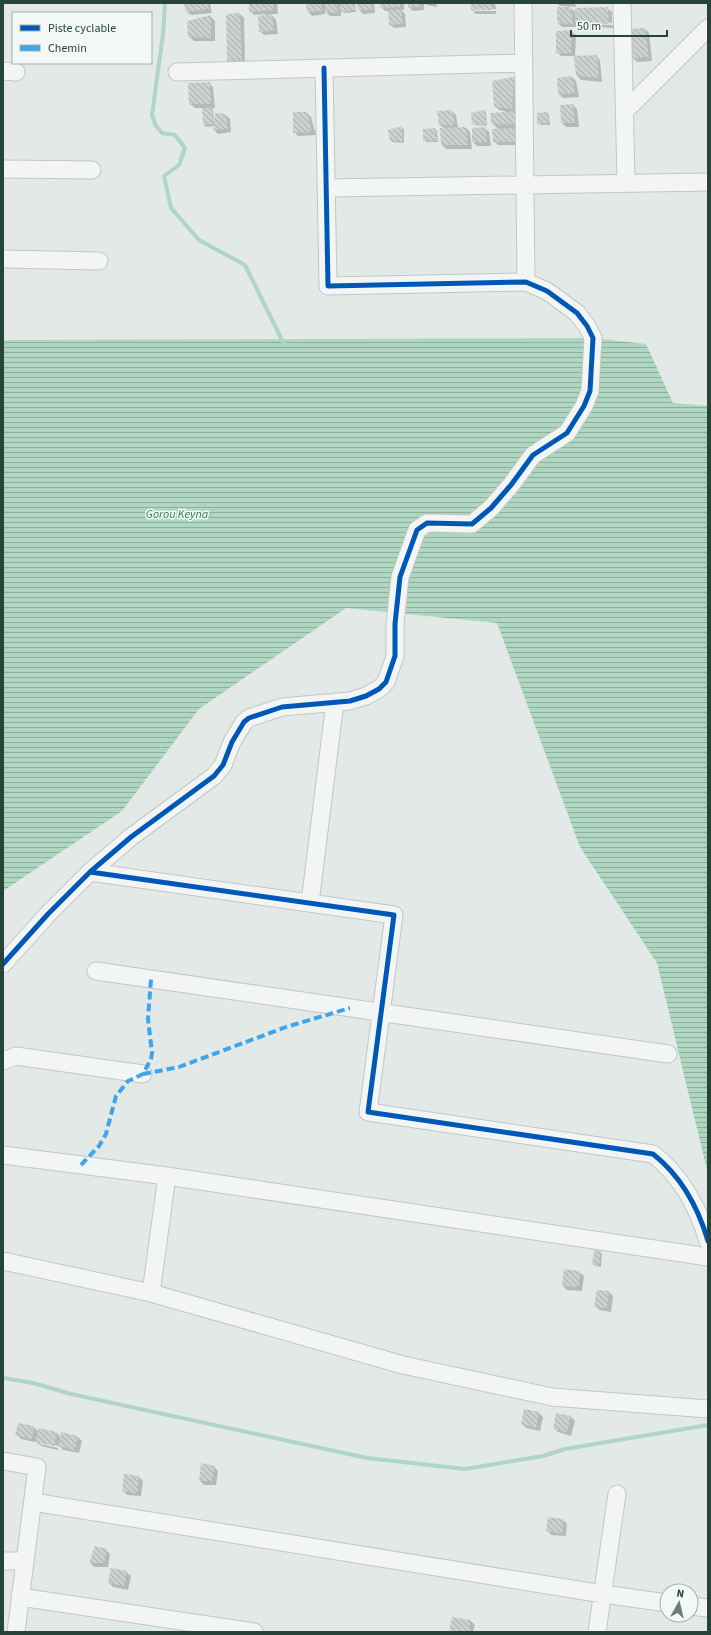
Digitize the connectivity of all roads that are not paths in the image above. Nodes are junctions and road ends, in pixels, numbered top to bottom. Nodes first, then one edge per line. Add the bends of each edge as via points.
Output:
1 (523, 3) edge
2 (622, 3) edge
3 (708, 28) edge
4 (524, 63) junction
5 (324, 68) junction
6 (178, 72) dead end
7 (624, 112) junction
8 (3, 169) edge
9 (92, 170) dead end
10 (708, 182) edge
11 (626, 183) junction
12 (525, 185) junction
13 (327, 188) junction
14 (3, 259) edge
15 (99, 261) dead end
16 (526, 282) junction
17 (335, 702) junction
18 (90, 872) junction
19 (310, 903) junction
20 (3, 964) edge
21 (96, 971) dead end
22 (382, 1013) junction
23 (668, 1054) dead end
24 (3, 1061) edge
25 (143, 1074) dead end
26 (3, 1155) edge
27 (167, 1176) junction
28 (708, 1241) edge
29 (708, 1256) edge
30 (3, 1261) edge
31 (151, 1293) junction
32 (708, 1409) edge
33 (3, 1461) edge
34 (617, 1494) dead end
35 (33, 1502) junction
36 (3, 1561) edge
37 (25, 1561) junction
38 (603, 1594) junction
39 (20, 1597) junction
40 (659, 1602) edge
41 (16, 1632) edge
42 (254, 1632) edge
43 (597, 1632) edge

1 - 4 street
2 - 7 street
3 - 7 street
4 - 5 street
4 - 12 street
5 - 6 street
5 - 13 street
7 - 11 street
8 - 9 street
10 - 11 street
11 - 12 street
12 - 13 street
12 - 16 street
13 - 16 street via 328,286
14 - 15 street
16 - 17 street via 546,291 577,313 593,338 590,391 584,406 566,433 533,455 491,508 472,524 427,523 417,530 400,577 395,624 395,656 386,682 366,696
17 - 18 street via 282,707 249,718 244,722 232,742 223,765 214,776 131,837
17 - 19 street
18 - 19 street
18 - 20 street
19 - 22 street via 394,915
21 - 22 street
22 - 23 street
22 - 28 street via 368,1112 653,1154 679,1179 692,1200
24 - 25 street via 16,1056
26 - 27 street
27 - 29 street
27 - 31 street
30 - 31 street
31 - 32 street via 403,1365 552,1397
33 - 35 street via 37,1467
34 - 38 street
35 - 37 street
35 - 38 street
36 - 37 street
37 - 39 street
38 - 40 street
38 - 43 street
39 - 41 street
39 - 42 street

